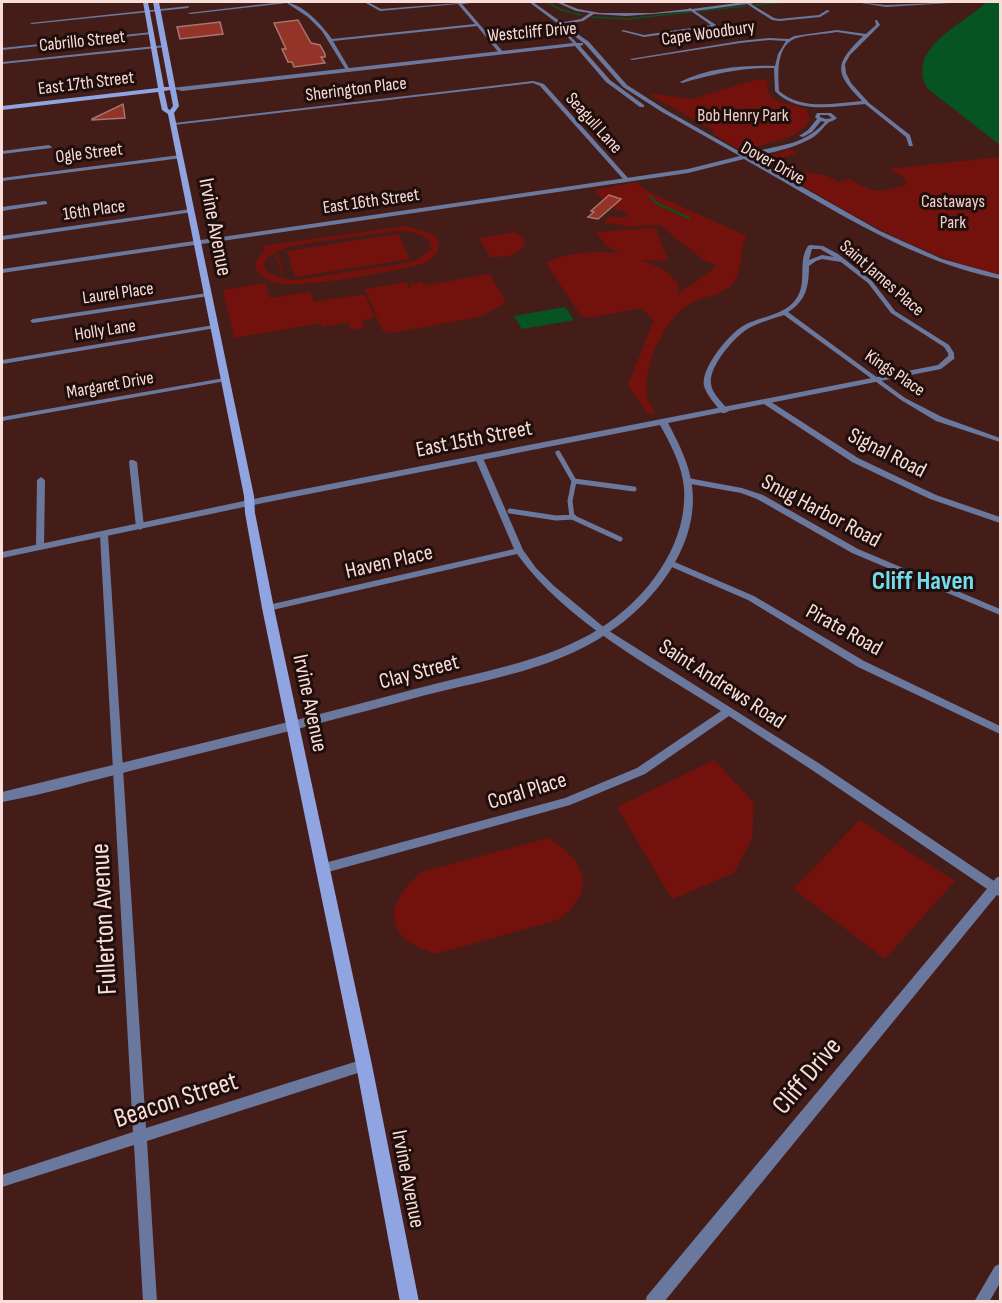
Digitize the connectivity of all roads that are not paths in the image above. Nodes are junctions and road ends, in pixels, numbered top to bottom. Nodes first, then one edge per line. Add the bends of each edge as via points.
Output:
1 (13, 2) edge
2 (145, 2) edge
3 (156, 2) edge
4 (287, 2) edge
5 (366, 2) edge
6 (471, 2) edge
7 (531, 2) edge
8 (558, 2) edge
9 (746, 2) edge
10 (754, 2) edge
11 (856, 2) edge
12 (963, 2) edge
13 (2, 3) edge
14 (459, 3) edge
15 (905, 3) edge
16 (187, 4) edge
17 (690, 9) junction
18 (157, 10) junction
19 (147, 11) junction
20 (828, 11) dead end
21 (189, 13) junction
22 (593, 14) junction
23 (191, 19) dead end
24 (876, 21) dead end
25 (32, 23) dead end
26 (560, 24) junction
27 (477, 25) junction
28 (623, 31) dead end
29 (151, 33) junction
30 (868, 36) junction
31 (333, 40) junction
32 (788, 40) junction
33 (576, 43) junction
34 (587, 43) junction
35 (165, 46) junction
36 (154, 47) junction
37 (538, 48) junction
38 (2, 49) edge
39 (500, 51) junction
40 (567, 52) dead end
41 (574, 54) dead end
42 (632, 59) dead end
43 (2, 63) edge
44 (596, 66) junction
45 (777, 67) junction
46 (347, 68) junction
47 (287, 75) junction
48 (254, 77) junction
49 (682, 82) dead end
50 (230, 84) junction
51 (542, 85) joint
52 (174, 88) junction
53 (162, 89) junction
54 (644, 100) junction
55 (635, 102) junction
56 (867, 102) junction
57 (823, 106) junction
58 (2, 108) edge
59 (171, 113) junction
60 (824, 115) junction
61 (174, 124) junction
62 (810, 130) junction
63 (818, 132) junction
64 (792, 143) junction
65 (911, 145) dead end
66 (49, 147) dead end
67 (2, 153) edge
68 (180, 157) junction
69 (744, 157) junction
70 (736, 159) junction
71 (626, 179) junction
72 (2, 180) edge
73 (45, 203) dead end
74 (2, 209) edge
75 (191, 211) junction
76 (2, 238) edge
77 (197, 242) junction
78 (843, 261) junction
79 (806, 265) junction
80 (2, 271) edge
81 (1000, 278) edge
82 (1000, 284) edge
83 (207, 295) junction
84 (784, 312) junction
85 (33, 321) dead end
86 (214, 327) junction
87 (951, 358) joint
88 (2, 362) edge
89 (224, 380) junction
90 (876, 380) junction
91 (766, 402) junction
92 (725, 411) junction
93 (2, 419) edge
94 (663, 422) junction
95 (1000, 441) edge
96 (558, 453) dead end
97 (479, 458) junction
98 (134, 462) dead end
99 (41, 480) dead end
100 (574, 480) junction
101 (687, 481) junction
102 (634, 489) dead end
103 (249, 504) junction
104 (510, 511) dead end
105 (574, 518) junction
106 (1000, 520) edge
107 (140, 527) junction
108 (104, 535) junction
109 (620, 539) dead end
110 (40, 548) junction
111 (519, 551) junction
112 (2, 555) edge
113 (670, 563) junction
114 (268, 609) junction
115 (1000, 612) edge
116 (603, 631) junction
117 (728, 712) junction
118 (292, 727) junction
119 (1000, 730) edge
120 (119, 768) junction
121 (2, 797) edge
122 (321, 869) junction
123 (999, 887) edge
124 (364, 1065) junction
125 (141, 1137) junction
126 (2, 1181) edge
127 (1000, 1271) edge
128 (150, 1302) edge
129 (410, 1302) edge
130 (653, 1302) edge
131 (981, 1302) edge

1 - 13 street
2 - 19 main road, Irvine Avenue
3 - 18 main road, Irvine Avenue
4 - 21 street
4 - 31 street via 311,16
5 - 14 street via 380,10
6 - 14 street
7 - 26 street, Dover Drive
8 - 22 street
9 - 10 street, Westcliff Drive
9 - 17 street, Westcliff Drive
9 - 20 street via 779,20 820,16
11 - 15 street via 879,6
12 - 15 street
14 - 27 street
16 - 18 street
16 - 21 street
17 - 22 street, Westcliff Drive
17 - 28 street via 715,26 644,36
18 - 19 street
18 - 35 main road, Irvine Avenue
19 - 25 street
19 - 29 main road, Irvine Avenue
21 - 23 street
22 - 26 street, Westcliff Drive
24 - 30 street via 878,25
26 - 33 street, Dover Drive
26 - 34 street, Dover Drive
27 - 31 street
27 - 39 street
29 - 36 main road, Irvine Avenue
29 - 38 street
30 - 32 street, Cape Woodbury via 826,32
30 - 56 street via 847,57 843,68 847,82
31 - 46 street
32 - 42 street, Cape Woodbury via 723,44
32 - 45 street via 778,56
33 - 34 street, Westcliff Drive
33 - 37 street, Westcliff Drive
33 - 39 street, Westcliff Drive
33 - 44 street, Dover Drive
34 - 54 street, Dover Drive via 625,86
35 - 36 street, Cabrillo Street
35 - 52 main road, Irvine Avenue
36 - 43 street, Cabrillo Street
36 - 53 main road, Irvine Avenue
37 - 39 street, Westcliff Drive
37 - 40 street
39 - 46 street, Westcliff Drive
41 - 44 street
44 - 55 street, Dover Drive
45 - 49 street via 730,69
45 - 57 street via 780,95
46 - 47 street, Westcliff Drive
47 - 48 street, Westcliff Drive
47 - 50 street, Westcliff Drive
48 - 50 street
48 - 52 street, Westcliff Drive
50 - 52 street, Westcliff Drive
51 - 61 street, Sherington Place via 517,83
51 - 71 street, Seagull Lane
52 - 53 main road, East 17th Street
52 - 59 main road, Irvine Avenue via 176,106
53 - 58 main road, East 17th Street
53 - 59 main road, Irvine Avenue via 165,110
54 - 55 street
54 - 69 street, Dover Drive
55 - 70 street, Dover Drive
56 - 57 street
56 - 65 street via 908,136
57 - 60 street
59 - 61 main road, Irvine Avenue
60 - 62 street
60 - 63 street via 828,120
61 - 68 main road, Irvine Avenue
62 - 63 street
62 - 64 street
63 - 64 street via 803,142
64 - 69 street
66 - 67 street
68 - 72 street, Ogle Street
68 - 75 main road, Irvine Avenue
69 - 70 street, East 16th Street
69 - 81 street, Dover Drive via 910,248
70 - 71 street, East 16th Street via 688,171
70 - 82 street, Dover Drive via 903,252
71 - 77 street, East 16th Street
73 - 74 street
75 - 76 street, 16th Place
75 - 77 main road, Irvine Avenue
77 - 80 street, East 16th Street
77 - 83 main road, Irvine Avenue
78 - 79 street via 818,258
78 - 79 street, Saint James Place via 829,250 815,247 807,250
78 - 87 street, Saint James Place via 870,282 892,312 947,346
79 - 84 street via 806,291
83 - 85 street, Laurel Place
83 - 86 main road, Irvine Avenue
84 - 90 street, Kings Place
84 - 92 street via 744,327 708,371 707,383
86 - 88 street, Holly Lane
86 - 89 main road, Irvine Avenue
87 - 90 street, East 15th Street via 941,367
89 - 93 street, Margaret Drive
89 - 103 main road, Irvine Avenue
90 - 91 street, East 15th Street
90 - 95 street, Kings Place via 939,419
91 - 92 street, East 15th Street
91 - 106 street, Signal Road via 855,460 933,497
92 - 94 street, East 15th Street
94 - 97 street, East 15th Street
94 - 101 street, Clay Street via 683,463
96 - 100 street
97 - 103 street, East 15th Street
97 - 111 street, Saint Andrews Road
98 - 107 street
99 - 110 street
100 - 102 street
100 - 105 street via 570,501
101 - 113 street, Clay Street via 686,517
101 - 115 street, Snug Harbor Road via 760,496 855,551
103 - 107 street, East 15th Street
103 - 114 main road, Irvine Avenue
104 - 105 street
105 - 109 street
107 - 108 street, East 15th Street
108 - 110 street, East 15th Street
108 - 120 street, Fullerton Avenue
110 - 112 street, East 15th Street
111 - 114 street, Haven Place
111 - 116 street, Saint Andrews Road via 551,588
113 - 116 street, Clay Street via 649,591
113 - 119 street, Pirate Road via 751,598 861,664
114 - 118 main road, Irvine Avenue
116 - 117 street, Saint Andrews Road
116 - 118 street, Clay Street via 555,656
117 - 122 street, Coral Place via 641,771 566,802
117 - 123 street, Saint Andrews Road
118 - 120 street, Clay Street
118 - 122 main road, Irvine Avenue
120 - 121 street, Clay Street
120 - 125 street, Fullerton Avenue
122 - 124 main road, Irvine Avenue
123 - 130 street, Cliff Drive
124 - 125 street, Beacon Street
124 - 129 main road, Irvine Avenue
125 - 126 street, Beacon Street
125 - 128 street, Fullerton Avenue
127 - 131 street

